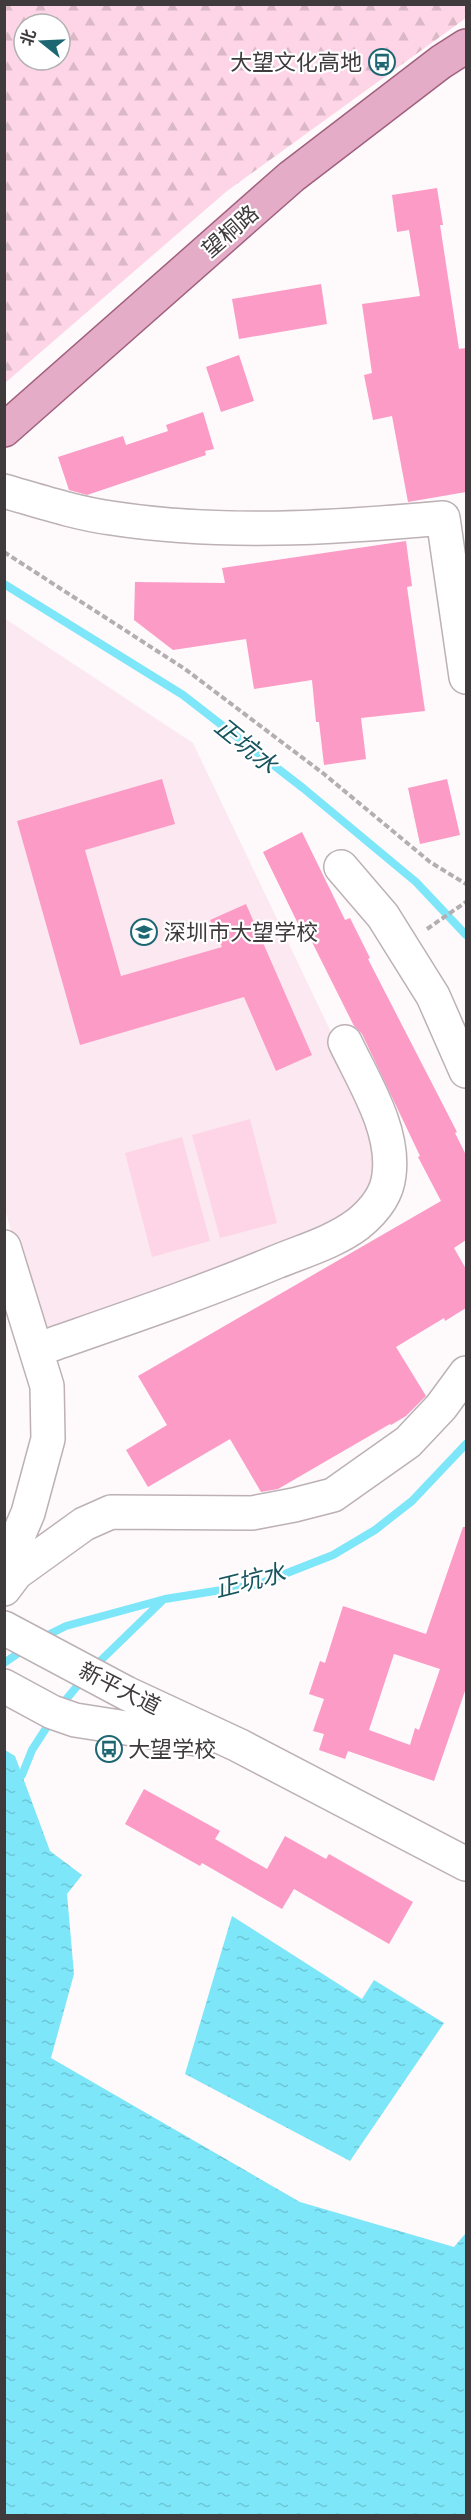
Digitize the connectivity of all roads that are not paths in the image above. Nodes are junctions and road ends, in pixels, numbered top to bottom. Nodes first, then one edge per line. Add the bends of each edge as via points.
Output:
1 (466, 46) edge
2 (7, 421) edge
3 (4, 491) edge
4 (455, 514) edge
5 (466, 677) edge
6 (341, 867) dead end
7 (345, 1042) dead end
8 (466, 1071) edge
9 (4, 1247) edge
10 (36, 1350) junction
11 (466, 1373) edge
12 (4, 1569) edge
13 (4, 1589) edge
14 (6, 1629) edge
15 (4, 1686) edge
16 (238, 1745) junction
17 (463, 1854) edge

1 - 2 main road, 望桐路 via 291,177
3 - 4 street via 110,518 212,527 344,527
4 - 5 street
6 - 8 street via 383,916 433,996
7 - 10 street via 379,1114 388,1151 389,1177 383,1198 374,1210 339,1236 240,1278
9 - 10 street
10 - 12 street via 47,1386 48,1439 27,1513
11 - 13 street via 408,1442 333,1495 252,1513 111,1512 84,1524 16,1574
14 - 16 street, 新平大道 via 126,1693
15 - 16 street, 新平大道 via 75,1720
16 - 17 street, 新平大道

